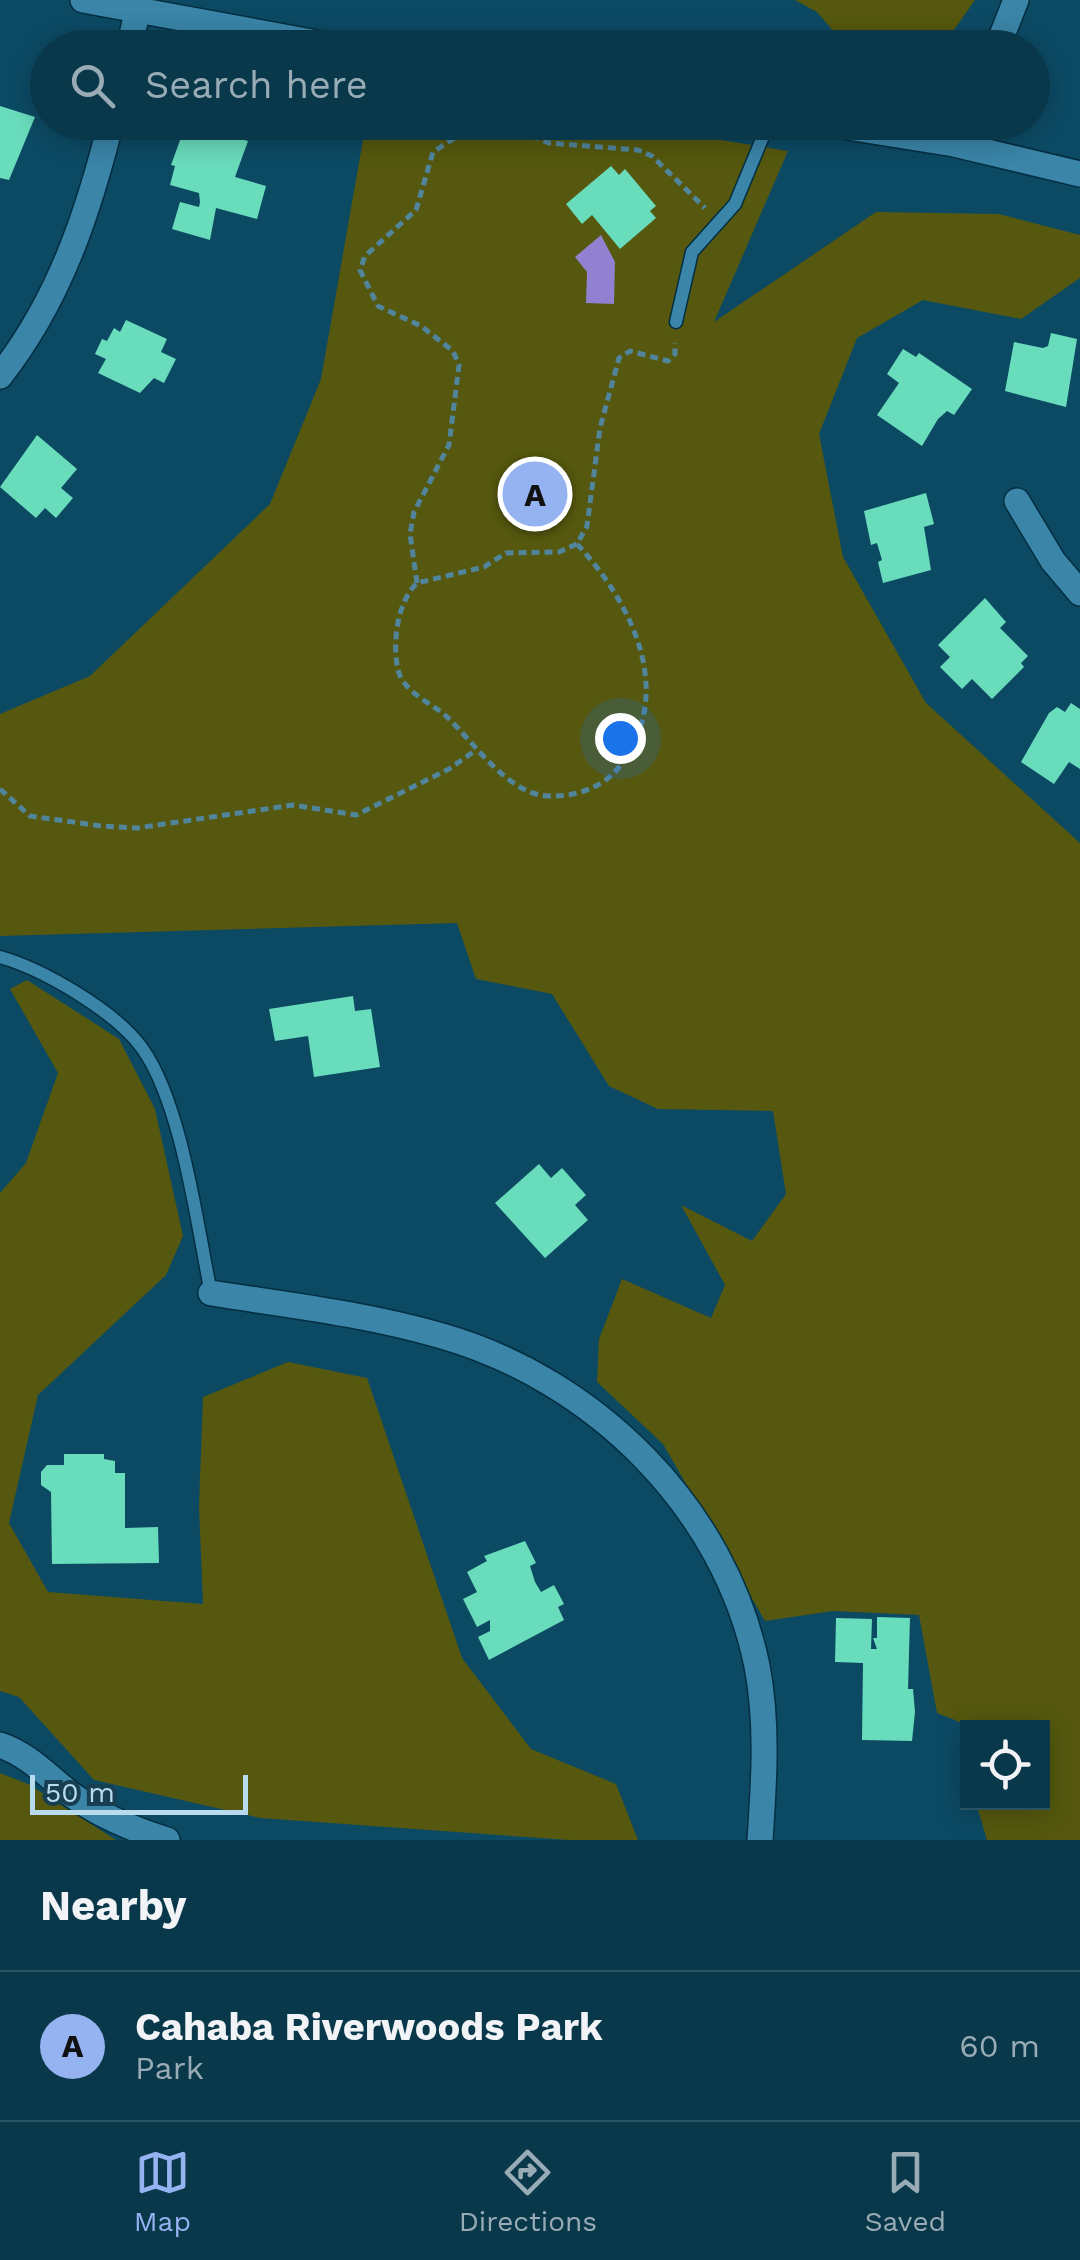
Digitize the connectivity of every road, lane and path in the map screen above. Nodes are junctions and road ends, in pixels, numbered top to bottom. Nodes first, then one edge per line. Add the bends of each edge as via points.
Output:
1 (83, 0) edge
2 (1016, 0) edge
3 (139, 6) edge
4 (256, 30) edge
5 (1005, 30) edge
6 (106, 140) edge
7 (451, 140) edge
8 (541, 140) edge
9 (763, 140) edge
10 (987, 140) edge
11 (1080, 174) edge
12 (718, 221) junction
13 (676, 322) joint
14 (0, 376) edge
15 (1017, 500) dead end
16 (578, 544) junction
17 (417, 580) junction
18 (1080, 593) edge
19 (476, 750) junction
20 (0, 790) edge
21 (0, 956) edge
22 (211, 1293) joint
23 (0, 1746) edge
24 (167, 1840) edge
25 (760, 1840) edge

1 - 3 street
2 - 5 street
3 - 4 street
6 - 14 street via 73,252
7 - 17 path via 432,152 416,210 365,256 360,270 378,306 421,326 453,351 459,365 449,445 425,487 410,534
8 - 12 path via 638,150
9 - 12 lane via 748,182
10 - 11 street
12 - 13 lane via 692,252
13 - 16 path via 672,360 630,351 619,358 600,428 588,526
15 - 18 street
16 - 17 path via 559,552 506,553 484,567
16 - 19 path via 599,568 644,654 648,712 639,741 617,771 572,795 543,796
17 - 19 path via 398,626 398,672
19 - 20 path via 356,815 293,805 137,828 101,826 30,816
21 - 22 lane via 89,1002 142,1048 170,1110
22 - 25 street via 374,1318 498,1356 596,1414 645,1458 696,1519 746,1626 763,1714
23 - 24 street via 25,1755 75,1798

